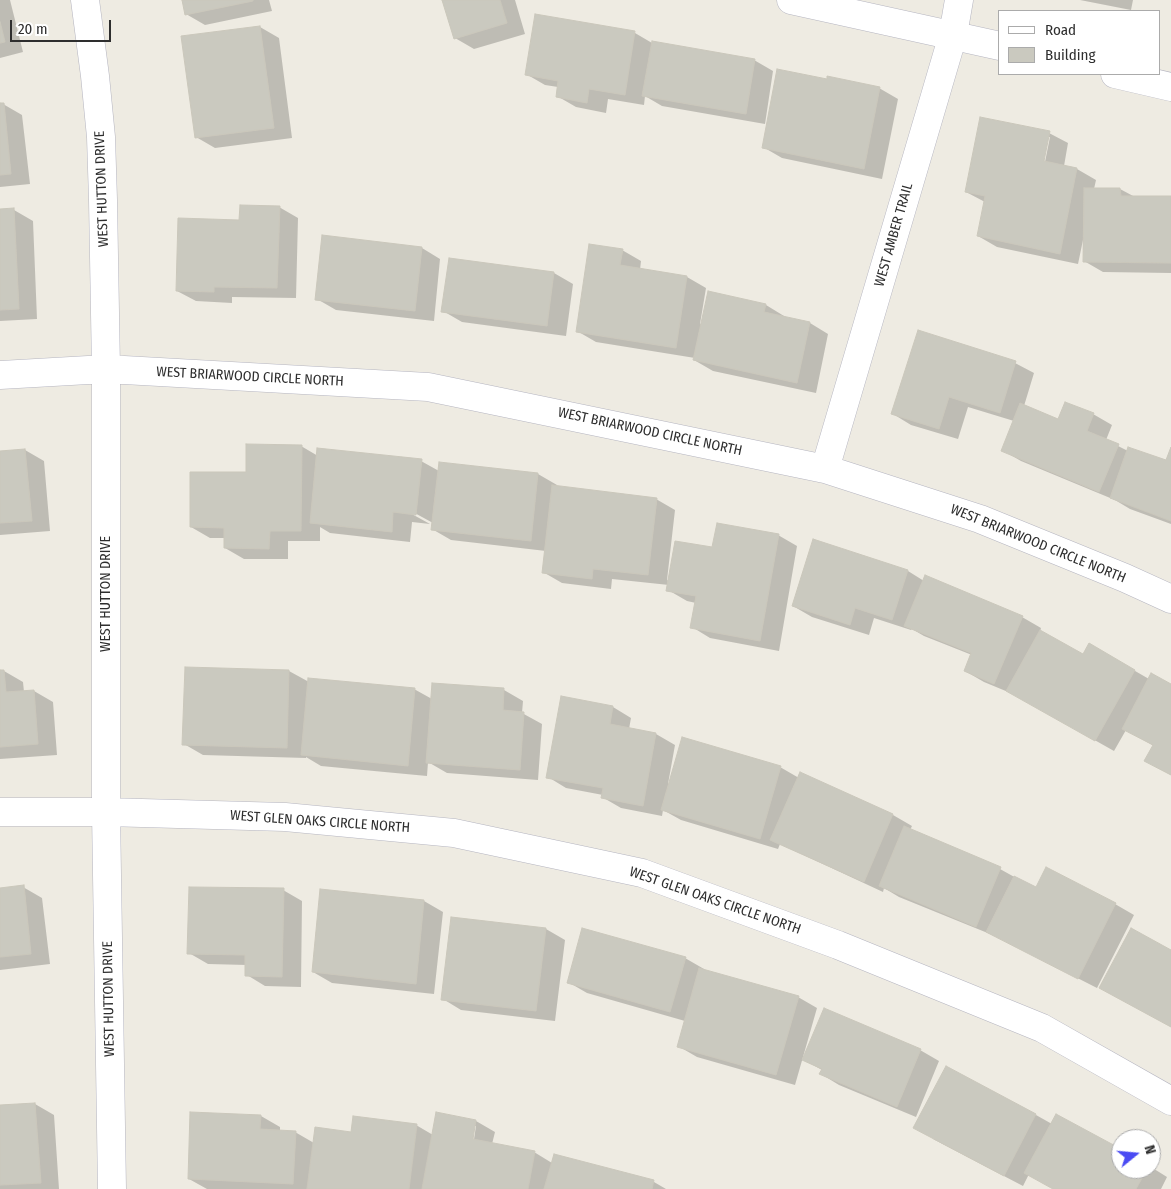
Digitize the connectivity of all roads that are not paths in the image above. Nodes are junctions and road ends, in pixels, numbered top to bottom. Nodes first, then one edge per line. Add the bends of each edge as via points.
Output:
1 (85, 0) edge
2 (790, 0) edge
3 (959, 0) edge
4 (953, 35) junction
5 (998, 46) edge
6 (1120, 75) edge
7 (1171, 87) edge
8 (106, 369) junction
9 (0, 375) edge
10 (826, 469) junction
11 (1171, 599) edge
12 (0, 812) edge
13 (106, 812) junction
14 (1171, 1101) edge
15 (112, 1189) edge

1 - 8 street, WEST HUTTON DRIVE via 101,137
2 - 4 street
3 - 4 street, WEST AMBER TRAIL
4 - 5 street
4 - 10 street, WEST AMBER TRAIL
6 - 7 street
8 - 9 street, WEST BRIARWOOD CIRCLE NORTH
8 - 10 street, WEST BRIARWOOD CIRCLE NORTH via 428,387
8 - 13 street, WEST HUTTON DRIVE
10 - 11 street, WEST BRIARWOOD CIRCLE NORTH via 980,519
12 - 13 street, WEST GLEN OAKS CIRCLE NORTH
13 - 14 street, WEST GLEN OAKS CIRCLE NORTH via 285,817 454,833 642,872 838,945 1042,1028
13 - 15 street, WEST HUTTON DRIVE

